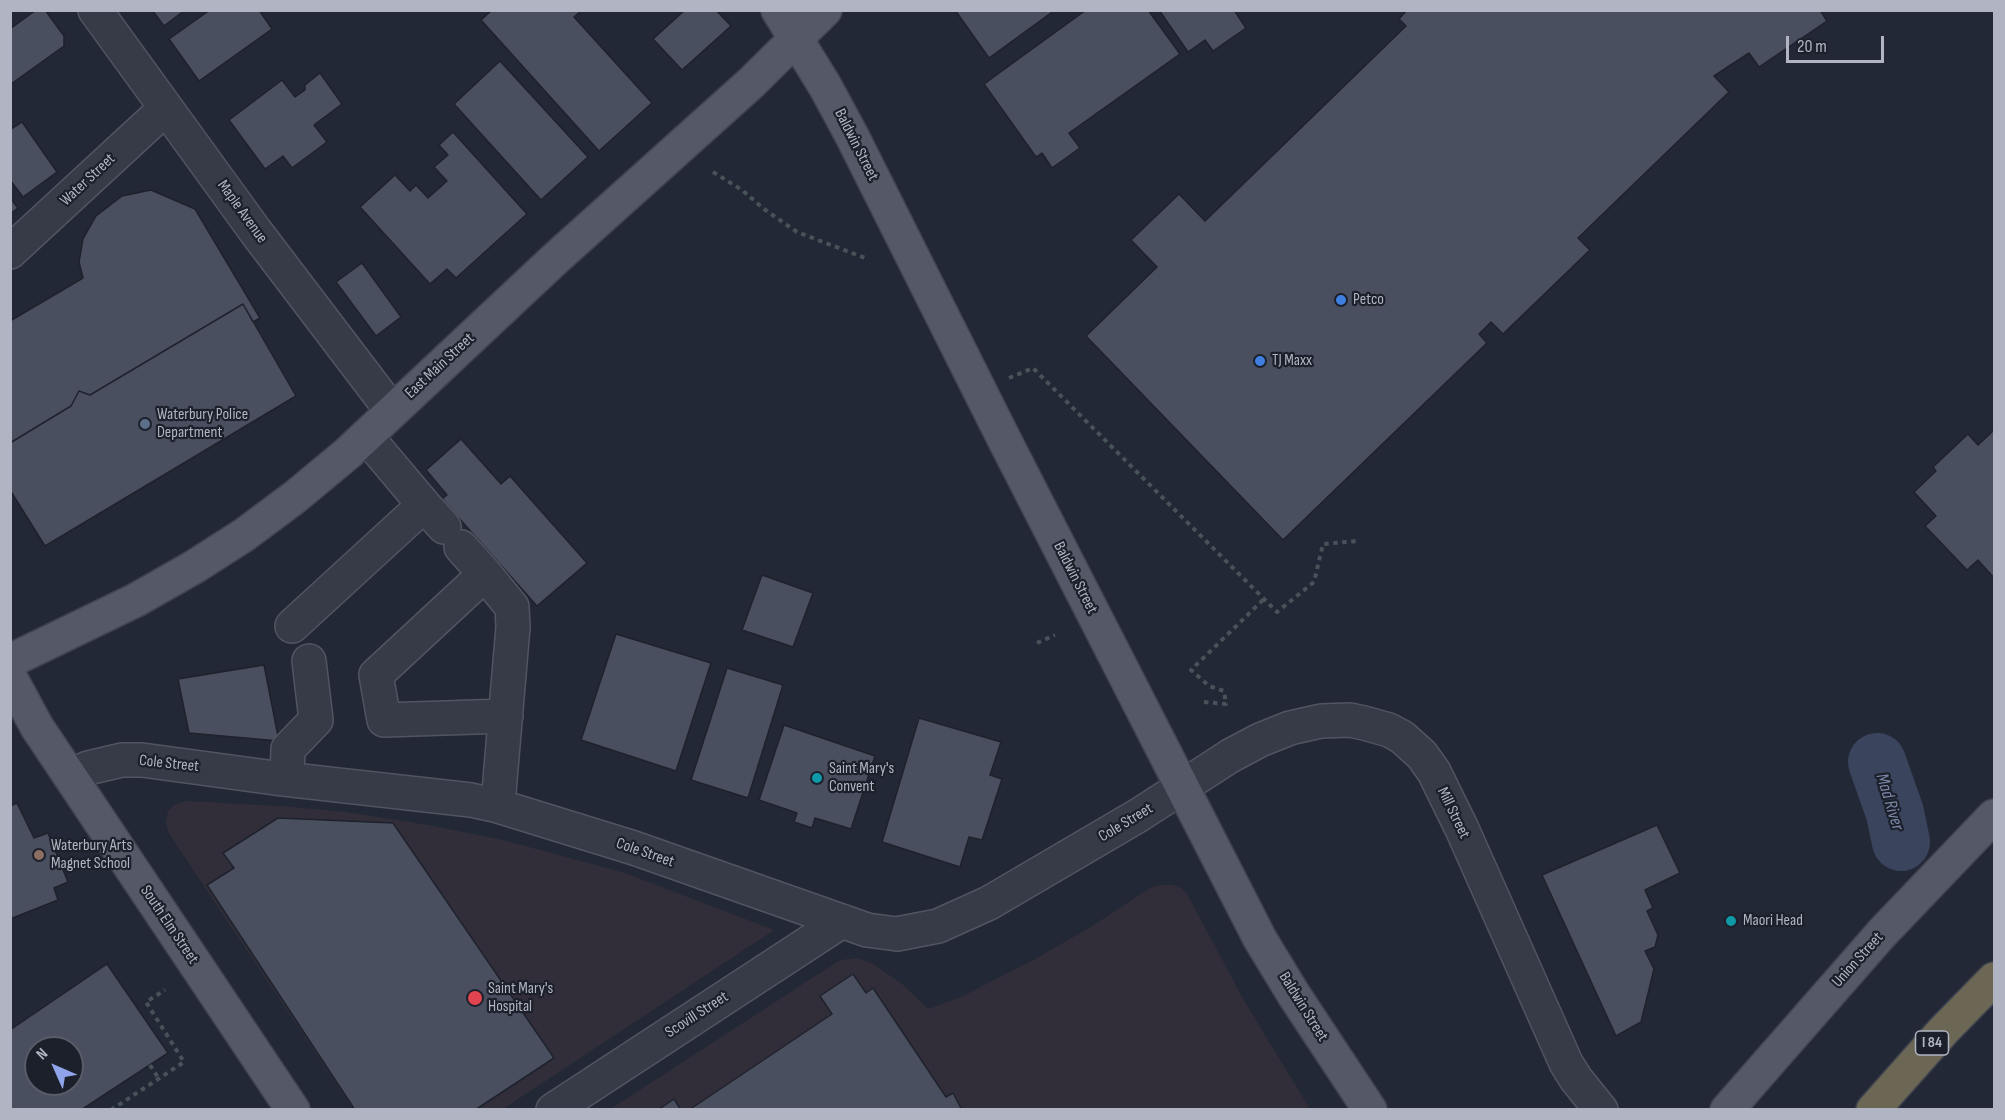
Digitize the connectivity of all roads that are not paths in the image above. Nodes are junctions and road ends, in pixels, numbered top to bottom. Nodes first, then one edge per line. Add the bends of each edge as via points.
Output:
1 (95, 10) edge
2 (778, 10) edge
3 (825, 10) edge
4 (796, 38) junction
5 (166, 108) junction
6 (10, 252) edge
7 (392, 411) junction
8 (366, 436) junction
9 (443, 526) junction
10 (484, 574) junction
11 (292, 626) dead end
12 (10, 661) edge
13 (309, 661) dead end
14 (10, 677) edge
15 (506, 716) junction
16 (70, 776) junction
17 (287, 779) junction
18 (1182, 788) junction
19 (498, 806) junction
20 (1995, 816) edge
21 (842, 921) junction
22 (1995, 979) edge
23 (293, 1110) edge
24 (553, 1110) edge
25 (1370, 1110) edge
26 (1601, 1110) edge
27 (1726, 1110) edge
28 (1873, 1110) edge

1 - 5 street, Maple Avenue
2 - 4 main road, Baldwin Street
3 - 4 main road, East Main Street
4 - 7 main road, East Main Street
4 - 18 main road, Baldwin Street via 852,136
5 - 6 street, Water Street
5 - 7 street, Maple Avenue
7 - 8 main road, East Main Street
8 - 9 street
8 - 12 main road, East Main Street via 295,497 194,567 136,600
9 - 10 street
9 - 11 street
10 - 15 street via 512,607
10 - 15 street via 376,675 384,720
13 - 17 street via 316,720 288,750
14 - 16 main road, South Elm Street
15 - 19 street
16 - 17 street, Cole Street via 88,768 132,760
16 - 23 main road, South Elm Street
17 - 19 street, Cole Street
18 - 21 street, Cole Street via 998,898 938,926 881,934
18 - 25 main road, Baldwin Street via 1260,939
18 - 26 street, Mill Street via 1260,740 1312,722 1364,723 1389,730 1413,745 1446,795 1566,1063
19 - 21 street, Cole Street
20 - 27 main road, Union Street via 1882,933
21 - 24 street, Scovill Street
22 - 28 highway, I 84

